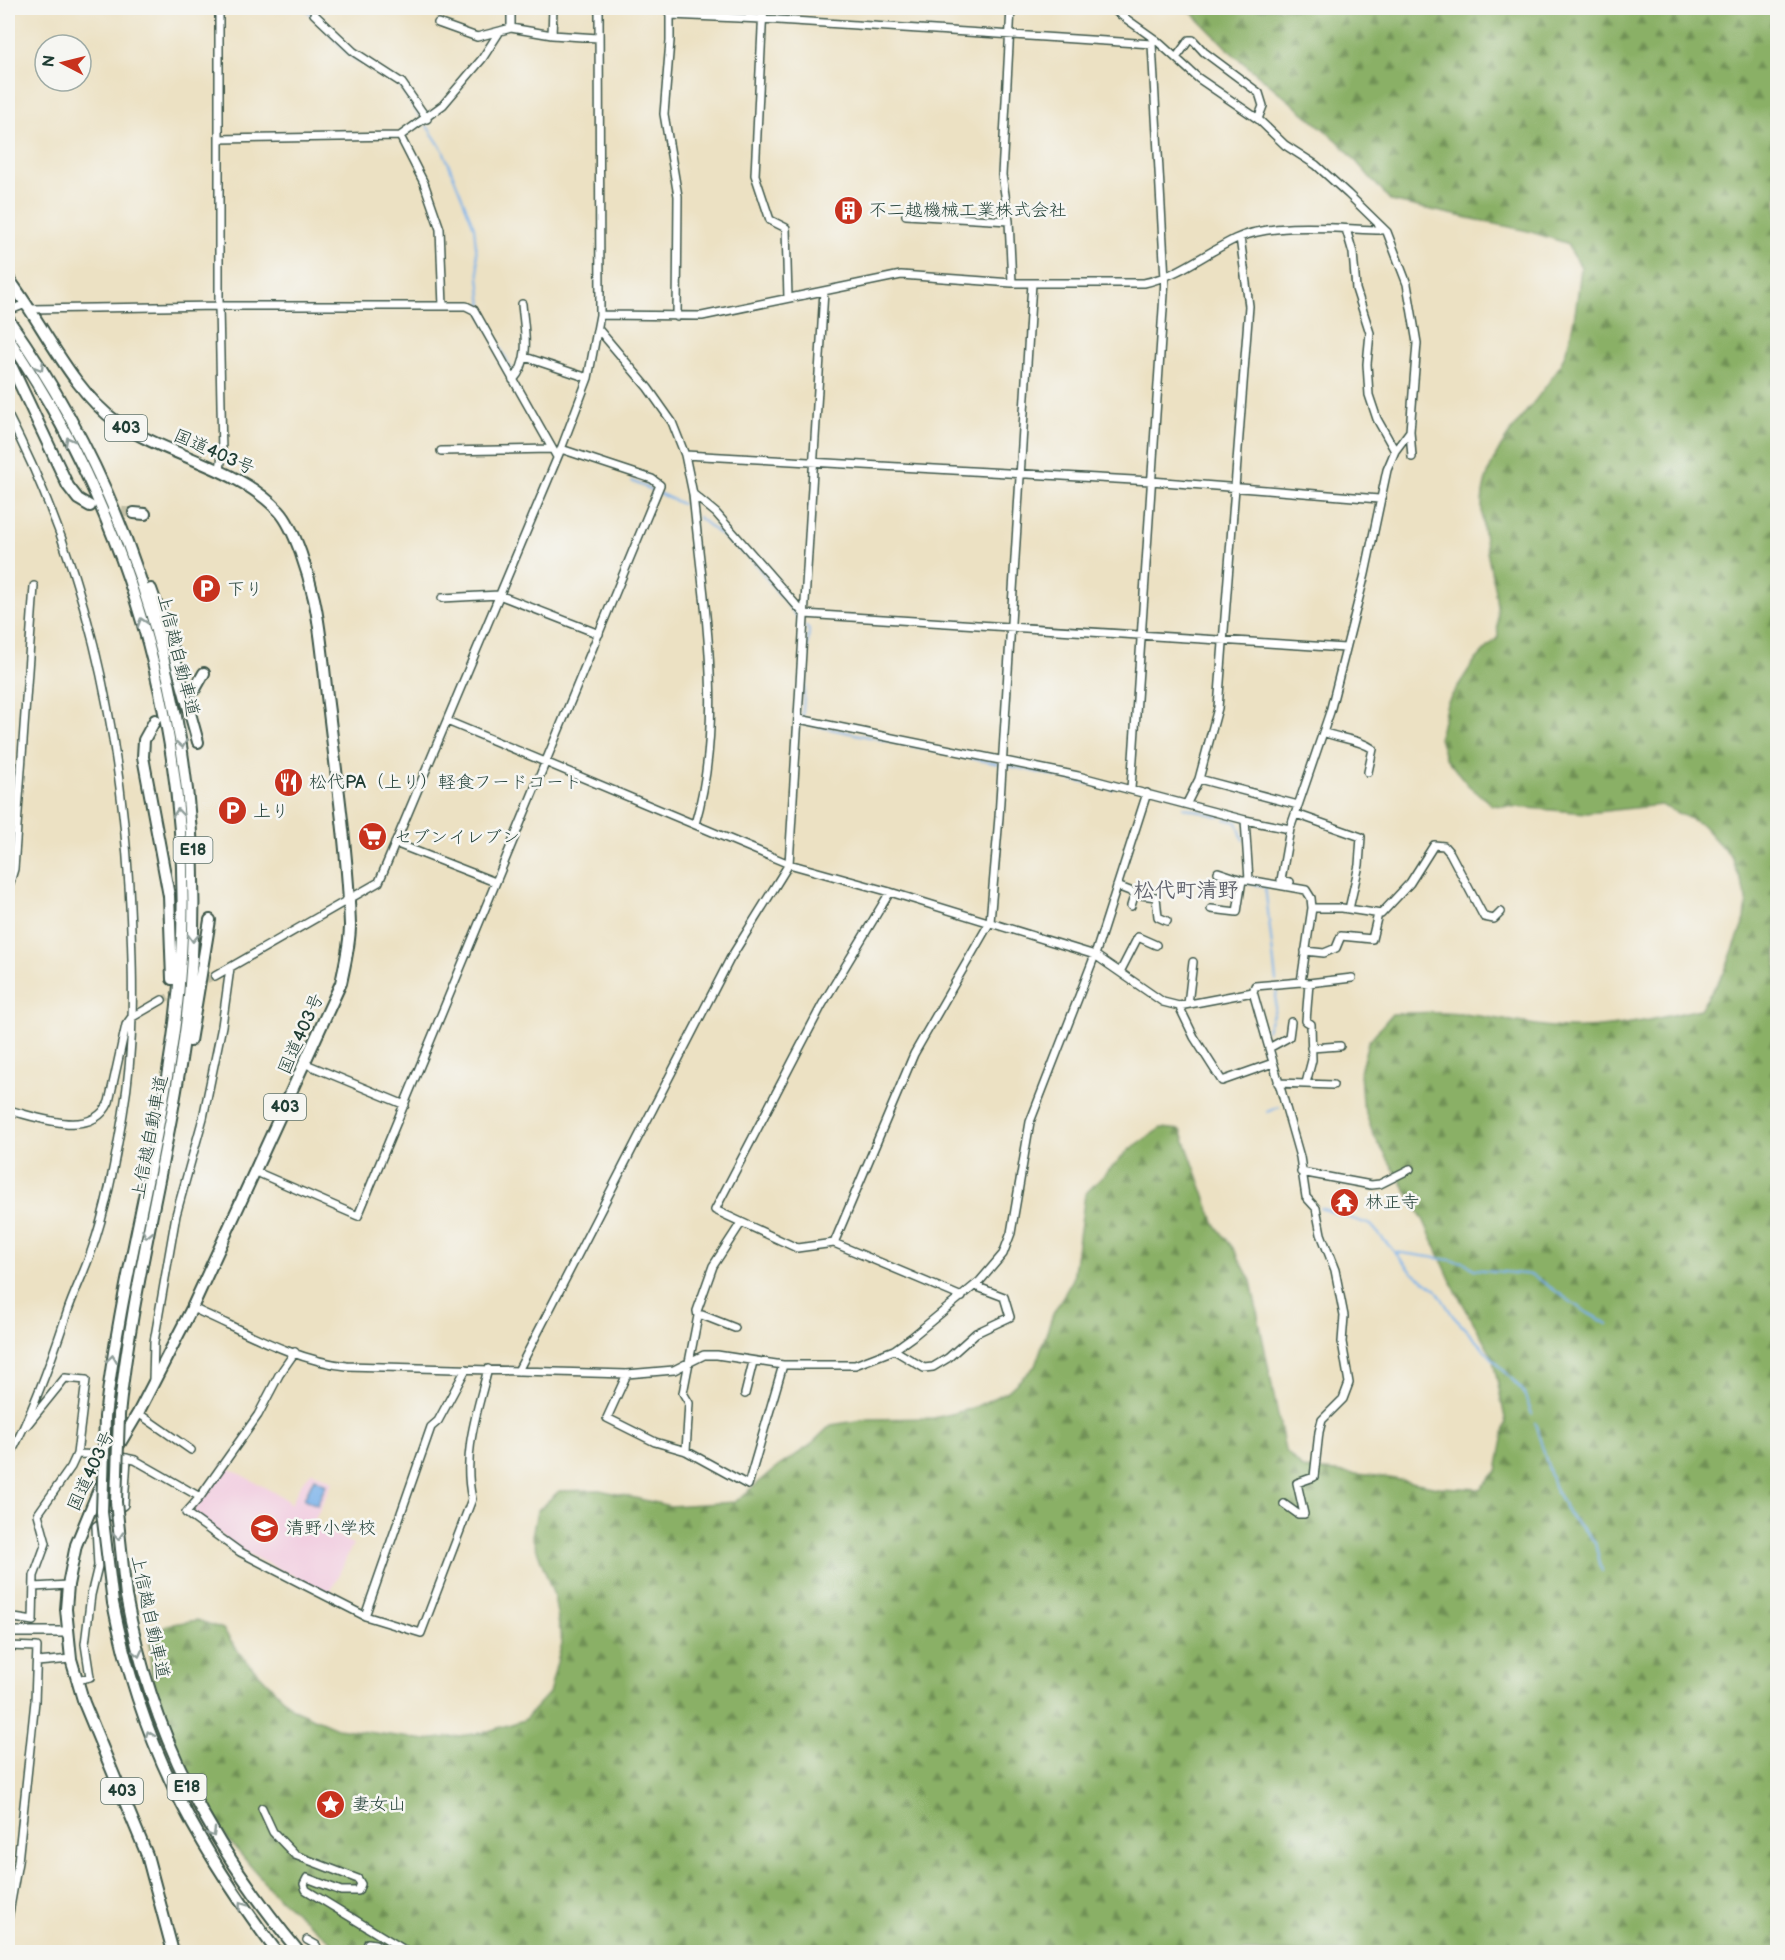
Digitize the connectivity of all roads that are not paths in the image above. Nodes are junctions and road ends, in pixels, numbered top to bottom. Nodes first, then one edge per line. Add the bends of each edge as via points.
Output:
1 (219, 8) edge
2 (316, 8) edge
3 (511, 8) edge
4 (553, 8) edge
5 (599, 8) edge
6 (667, 8) edge
7 (763, 8) edge
8 (1011, 8) edge
9 (1111, 8) edge
10 (670, 15) junction
11 (762, 19) junction
12 (438, 23) dead end
13 (511, 28) junction
14 (500, 31) junction
15 (1009, 34) junction
16 (552, 35) junction
17 (598, 38) junction
18 (1154, 42) junction
19 (1176, 58) junction
20 (427, 118) junction
21 (1258, 118) junction
22 (400, 136) junction
23 (219, 139) junction
24 (906, 215) dead end
25 (1009, 221) junction
26 (1346, 229) junction
27 (1381, 230) junction
28 (1240, 237) junction
29 (8, 278) edge
30 (1165, 279) junction
31 (1032, 282) junction
32 (1011, 283) junction
33 (824, 291) junction
34 (788, 298) junction
35 (522, 304) dead end
36 (219, 306) junction
37 (443, 306) junction
38 (32, 309) junction
39 (10, 314) edge
40 (600, 315) junction
41 (677, 316) junction
42 (598, 330) junction
43 (8, 338) edge
44 (525, 357) junction
45 (8, 359) edge
46 (588, 378) junction
47 (513, 380) junction
48 (8, 416) edge
49 (1410, 431) junction
50 (552, 449) junction
51 (561, 450) junction
52 (441, 451) dead end
53 (1395, 452) junction
54 (685, 455) junction
55 (1412, 457) dead end
56 (557, 458) junction
57 (814, 462) junction
58 (220, 470) junction
59 (1020, 474) junction
60 (1151, 481) junction
61 (105, 488) junction
62 (1235, 488) junction
63 (693, 494) junction
64 (1379, 499) junction
65 (90, 506) dead end
66 (134, 513) tunnel mouth
67 (146, 514) dead end
68 (34, 586) dead end
69 (499, 595) junction
70 (442, 598) dead end
71 (804, 614) junction
72 (1010, 627) junction
73 (599, 634) junction
74 (1140, 635) junction
75 (1224, 640) junction
76 (1345, 648) junction
77 (204, 673) dead end
78 (195, 689) dead end
79 (799, 719) junction
80 (155, 720) dead end
81 (447, 721) junction
82 (1323, 732) junction
83 (198, 742) dead end
84 (544, 761) junction
85 (1003, 761) junction
86 (1368, 772) dead end
87 (1199, 779) junction
88 (1131, 789) junction
89 (1147, 793) junction
90 (1187, 803) junction
91 (1298, 805) junction
92 (1296, 814) junction
93 (1245, 820) junction
94 (695, 824) junction
95 (1290, 829) junction
96 (395, 843) junction
97 (789, 864) junction
98 (1218, 872) dead end
99 (1245, 880) junction
100 (495, 882) junction
101 (1117, 886) junction
102 (1299, 888) junction
103 (8, 889) edge
104 (890, 892) junction
105 (1134, 894) junction
106 (348, 899) junction
107 (1131, 906) dead end
108 (1312, 908) junction
109 (1211, 909) dead end
110 (1349, 909) junction
111 (1501, 912) dead end
112 (1378, 914) junction
113 (210, 920) dead end
114 (1167, 921) dead end
115 (990, 922) junction
116 (1156, 945) dead end
117 (1305, 951) junction
118 (1095, 955) junction
119 (1193, 962) dead end
120 (230, 968) junction
121 (1120, 972) junction
122 (214, 976) tunnel mouth
123 (1352, 978) dead end
124 (1305, 982) junction
125 (1253, 992) junction
126 (162, 1000) tunnel mouth
127 (1188, 1004) junction
128 (1179, 1006) junction
129 (131, 1018) junction
130 (1291, 1022) dead end
131 (1340, 1046) dead end
132 (1269, 1048) junction
133 (1311, 1048) junction
134 (1273, 1063) junction
135 (306, 1064) junction
136 (1278, 1083) junction
137 (1306, 1083) junction
138 (1334, 1085) dead end
139 (164, 1096) junction
140 (405, 1105) junction
141 (8, 1110) edge
142 (1410, 1169) dead end
143 (254, 1171) junction
144 (1301, 1172) junction
145 (159, 1182) junction
146 (741, 1223) junction
147 (834, 1243) junction
148 (975, 1286) junction
149 (962, 1297) junction
150 (192, 1308) junction
151 (698, 1317) junction
152 (735, 1328) dead end
153 (894, 1350) junction
154 (295, 1352) junction
155 (753, 1362) junction
156 (691, 1363) junction
157 (783, 1365) junction
158 (466, 1369) junction
159 (488, 1369) junction
160 (518, 1371) junction
161 (627, 1374) junction
162 (153, 1380) junction
163 (745, 1394) dead end
164 (138, 1413) junction
165 (16, 1443) junction
166 (191, 1450) dead end
167 (686, 1451) junction
168 (77, 1454) junction
169 (113, 1455) junction
170 (127, 1458) junction
171 (8, 1459) edge
172 (200, 1497) junction
173 (1284, 1504) dead end
174 (68, 1585) junction
175 (34, 1587) junction
176 (365, 1616) junction
177 (8, 1617) edge
178 (8, 1632) edge
179 (68, 1632) junction
180 (8, 1646) edge
181 (70, 1659) junction
182 (37, 1662) junction
183 (77, 1680) junction
184 (262, 1808) dead end
185 (8, 1920) edge
186 (307, 1940) dead end
187 (173, 1953) edge
188 (277, 1953) edge
189 (299, 1953) edge
190 (319, 1953) edge
191 (366, 1953) edge
192 (387, 1953) edge
193 (402, 1953) edge

1 - 23 street
2 - 20 street via 314,14 354,52 402,82
3 - 13 street
4 - 16 street
5 - 17 street
6 - 10 street
7 - 11 street
8 - 15 street
9 - 18 street
10 - 11 street
10 - 41 street via 664,114 678,196
11 - 15 street
11 - 34 street via 755,175 770,220 786,228
12 - 14 street via 477,37
13 - 14 street
13 - 16 street
14 - 20 street via 443,105
15 - 18 street
15 - 25 street via 1002,175
16 - 17 street
17 - 40 street
18 - 19 street
18 - 30 street
19 - 21 street via 1198,78
19 - 21 street via 1193,40 1259,93 1263,106
20 - 22 street
21 - 27 street via 1285,145 1316,165
22 - 23 street
22 - 37 street via 424,183 440,229
23 - 36 street
24 - 25 street
25 - 32 street
26 - 27 street
26 - 28 street via 1297,228
26 - 53 street via 1356,289 1370,333 1369,395
27 - 49 street via 1387,232 1404,271 1417,343
28 - 30 street
28 - 62 street via 1249,306
29 - 38 highway, 国道403号 / 403
30 - 31 street via 1144,283
30 - 60 street
31 - 32 street
31 - 59 street
32 - 33 street via 901,275
33 - 34 street
33 - 57 street
34 - 41 street via 702,316
35 - 44 street
36 - 37 street
36 - 38 street
36 - 58 street
37 - 47 street via 460,305 474,310
38 - 39 street via 23,305
38 - 58 highway, 国道403号 / 403 via 88,397 147,441
39 -> 61 highway, 上信越自動車道 / E18
40 - 41 street
40 - 42 street
42 - 46 street
42 - 54 street via 672,422
139 -> 43 highway, 上信越自動車道 / E18 via 179,985 182,884 177,798 161,696 145,630 112,534 64,431
44 - 46 street
44 - 47 street
45 - 65 highway via 68,486
46 - 51 street
47 - 50 street
48 - 129 street via 66,546 107,696 126,840 132,940
49 - 53 street
49 - 55 street
50 - 52 street
50 - 56 street
51 - 56 street
51 - 73 street via 652,478 660,485
53 - 64 street
54 - 57 street
54 - 63 street
56 - 69 street
57 - 59 street
57 - 71 street
58 - 106 highway, 国道403号 / 403 via 255,489 281,513 302,559 314,600
59 - 60 street
59 - 72 street
60 - 62 street
60 - 74 street
61 - 83 highway via 130,537 159,611
61 -> 145 highway, 上信越自動車道 / E18 via 136,565 164,660 184,759 192,834 190,986
62 - 64 street
62 - 75 street
63 - 71 street via 716,513
63 - 94 street via 711,731
64 - 76 street via 1365,574
66 - 67 highway
68 - 103 street via 14,869
69 - 70 street
69 - 73 street
69 - 81 street
71 - 72 street
71 - 79 street
72 - 74 street
72 - 85 street
73 - 84 street
74 - 75 street
74 - 88 street
75 - 76 street
75 - 87 street via 1218,708
76 - 82 street
77 - 78 highway
79 - 85 street
79 - 97 street
80 - 139 highway via 147,732 143,757 165,870 171,925 172,987
81 - 84 street
81 - 96 street
82 - 86 street via 1343,740 1360,741 1373,749
82 - 91 street
84 - 94 street
84 - 100 street
85 - 88 street
85 - 115 street
87 - 90 street
87 - 91 street
88 - 89 street
89 - 90 street
89 - 101 street
90 - 93 street
91 - 92 street
92 - 95 street
92 - 110 street via 1361,837
93 - 95 street
93 - 99 street
94 - 97 street
95 - 102 street via 1281,880
96 - 100 street
96 - 106 street via 379,882
97 - 104 street
97 - 160 street via 730,959
98 - 99 street
99 - 102 street
99 - 109 street via 1237,912
100 - 140 street
101 - 105 street
101 - 118 street
102 - 108 street via 1306,890
104 - 115 street
104 - 146 street via 822,1005 716,1210
105 - 107 street
105 - 114 street via 1156,897 1158,917
106 - 120 street
106 - 135 highway, 国道403号 / 403 via 350,926 341,983
108 - 110 street
108 - 117 street
110 - 112 street
111 - 112 street via 1494,919 1484,917 1450,853 1438,845 1428,850 1410,883
112 - 117 street via 1372,939 1341,936 1336,948 1324,953
113 - 145 highway via 182,1084
115 - 118 street
115 - 147 street via 914,1054
116 - 121 street via 1138,937
117 - 124 street
118 - 121 street
118 - 148 street via 1030,1122 1011,1233 1003,1254
119 - 127 street
120 - 122 street
120 - 162 street via 203,1118 176,1215 154,1342
121 - 128 street via 1163,1002
123 - 124 street
124 - 125 street via 1255,987
124 - 133 street
125 - 127 street
125 - 132 street
126 - 129 street
127 - 128 street
128 - 134 street via 1222,1081
129 - 141 street via 104,1114 78,1124
129 - 165 street via 124,1111 101,1218 92,1251
130 - 132 street via 1289,1037
131 - 133 street
132 - 134 street
133 - 137 street
134 - 136 street
135 - 140 street
135 - 143 highway, 国道403号 / 403
136 - 137 street
136 - 144 street
137 - 138 street
188 -> 139 highway, 上信越自動車道 / E18, bridge via 211,1859 174,1793 137,1701 113,1604 102,1512 105,1417 114,1343
140 - 143 street via 358,1216
142 - 144 street via 1371,1185
143 - 150 highway, 国道403号 / 403
144 - 173 street via 1306,1197 1316,1208 1341,1295 1342,1342 1349,1383 1343,1399 1322,1420 1314,1477 1297,1483 1304,1514
145 -> 189 highway, 上信越自動車道 / E18, bridge via 133,1312 119,1415 116,1502 126,1596 149,1692 186,1786 246,1886
146 - 147 street via 797,1248
146 - 151 street via 713,1266
147 - 149 street
148 - 149 street
148 - 153 street via 1004,1297 1010,1317 976,1334 933,1367 924,1368
149 - 153 street
150 - 154 street
150 - 162 highway, 国道403号 / 403
151 - 152 street via 702,1315
151 - 156 street
153 - 157 street via 855,1365
154 - 158 street via 328,1364 347,1366
154 - 172 street via 258,1415
155 - 156 street via 704,1355
155 - 157 street
155 - 163 street
156 - 161 street via 674,1370
156 - 167 street via 683,1393 689,1403
157 - 167 street via 747,1485
158 - 159 street
158 - 176 street via 431,1427
159 - 160 street
159 - 176 street via 469,1457 472,1499 422,1633
160 - 161 street
161 - 167 street via 607,1418 655,1442
162 - 164 highway, 国道403号 / 403
164 - 166 street
164 - 169 highway, 国道403号 / 403
165 - 168 street via 65,1378 86,1380
165 - 171 street
168 - 169 street
168 - 175 street via 38,1514 46,1543
169 - 170 street
169 - 174 highway, 国道403号 / 403 via 76,1545
170 - 172 street
170 - 183 street via 124,1505 96,1526 98,1566 85,1644 90,1677
172 - 176 street via 186,1513 240,1552
174 - 175 street
174 - 179 highway, 国道403号 / 403
175 - 177 street via 33,1621
178 - 179 main road
179 - 181 highway, 国道403号 / 403
180 - 182 street via 37,1647
181 - 182 street
181 - 183 highway, 国道403号 / 403
182 - 185 street via 18,1862
183 - 187 highway, 国道403号 / 403 via 147,1855
184 - 193 street via 273,1832 295,1855 358,1879 361,1884 358,1891 350,1892 307,1878 306,1890 403,1949
186 - 190 street via 316,1945
191 - 192 street via 368,1943

